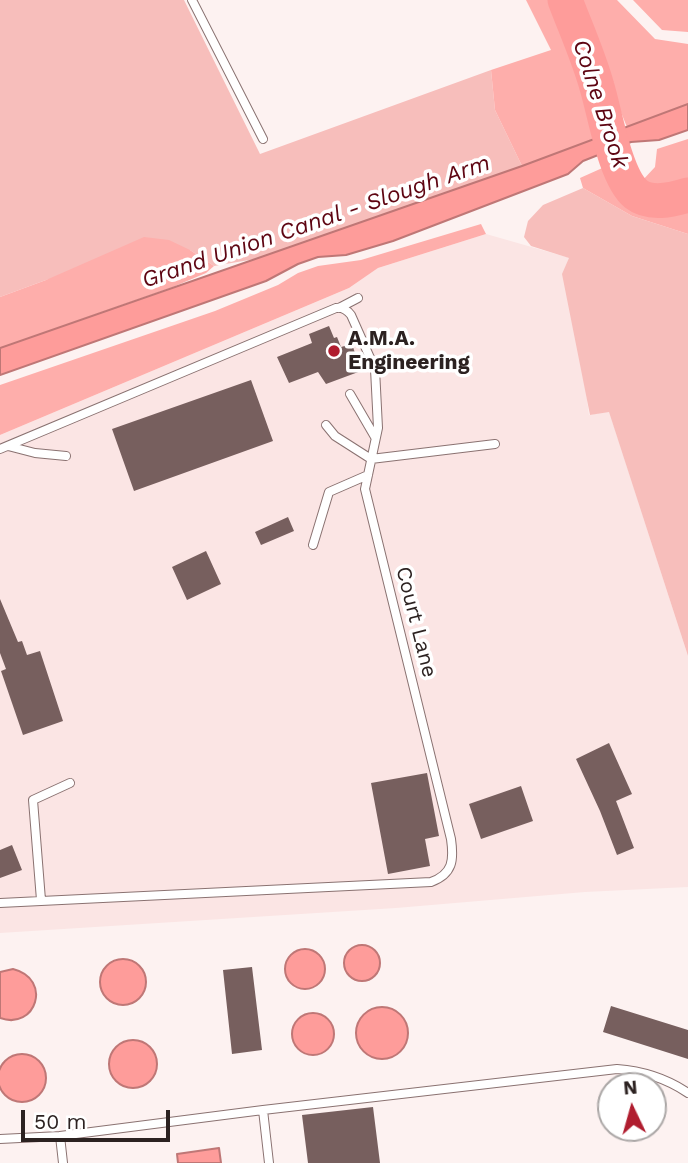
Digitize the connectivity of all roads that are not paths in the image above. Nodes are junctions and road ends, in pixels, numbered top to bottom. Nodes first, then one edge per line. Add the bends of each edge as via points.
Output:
1 (192, 0) edge
2 (263, 139) dead end
3 (358, 298) dead end
4 (339, 308) junction
5 (350, 394) dead end
6 (326, 425) dead end
7 (376, 437) junction
8 (495, 444) dead end
9 (4, 447) edge
10 (66, 456) dead end
11 (371, 459) junction
12 (368, 475) junction
13 (313, 545) dead end
14 (70, 783) dead end
15 (41, 900) junction
16 (0, 903) edge
17 (688, 1093) edge
18 (263, 1110) junction
19 (60, 1136) junction
20 (0, 1139) edge
21 (63, 1163) edge
22 (269, 1163) edge

1 - 2 lane
3 - 4 lane
4 - 7 lane, Court Lane via 351,315 375,369
4 - 9 lane
5 - 7 lane
6 - 11 lane
7 - 11 lane, Court Lane
8 - 11 lane
9 - 10 lane
11 - 12 lane, Court Lane
12 - 13 lane via 329,492
12 - 15 lane, Court Lane via 365,489 451,839 449,868 438,880 414,884
14 - 15 lane via 33,800
15 - 16 lane, Court Lane
17 - 18 lane via 649,1073 617,1069
18 - 19 lane
18 - 22 lane
19 - 20 lane
19 - 21 lane

